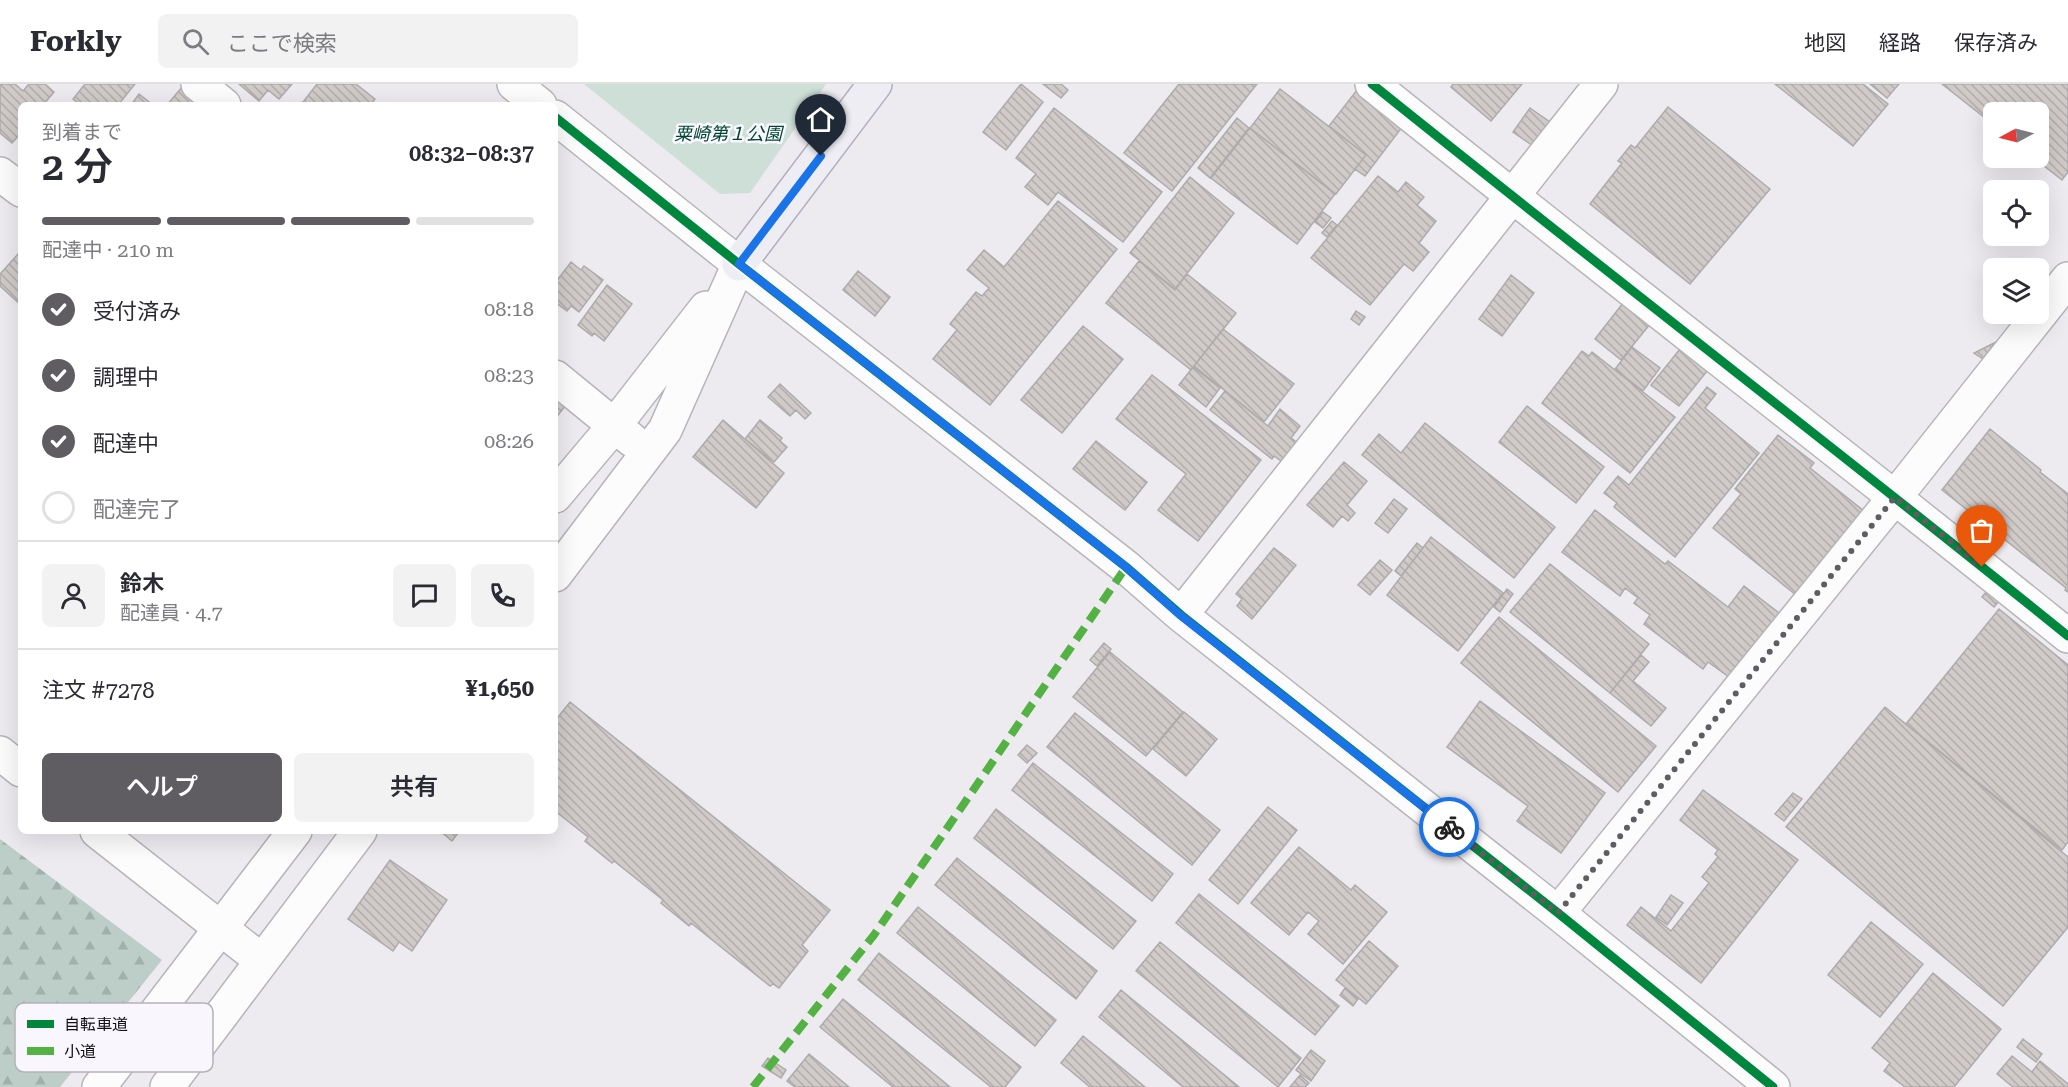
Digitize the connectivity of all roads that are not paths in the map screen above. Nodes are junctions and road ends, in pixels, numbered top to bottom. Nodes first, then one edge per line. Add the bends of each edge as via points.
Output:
1 (198, 84) edge
2 (514, 84) edge
3 (876, 84) edge
4 (1372, 84) edge
5 (1601, 84) edge
6 (220, 102) edge
7 (536, 102) edge
8 (558, 119) edge
9 (0, 174) edge
10 (18, 188) edge
11 (1513, 197) junction
12 (739, 264) junction
13 (2068, 279) edge
14 (558, 379) edge
15 (614, 426) junction
16 (647, 453) junction
17 (558, 492) edge
18 (1895, 497) junction
19 (558, 570) edge
20 (1180, 615) junction
21 (2068, 636) edge
22 (0, 753) edge
23 (18, 768) edge
24 (101, 834) edge
25 (293, 834) edge
26 (358, 834) edge
27 (1558, 913) junction
28 (220, 930) junction
29 (261, 960) junction
30 (164, 1003) edge
31 (213, 1025) edge
32 (111, 1072) edge
33 (178, 1072) edge
34 (99, 1087) edge
35 (167, 1087) edge
36 (1773, 1087) edge

1 - 6 street
2 - 7 street
3 - 12 main road
4 - 11 street
5 - 11 street
8 - 12 street
9 - 10 street
11 - 18 street
11 - 20 street
12 - 15 street
12 - 16 street via 665,430
12 - 20 street via 1126,567
13 - 18 street
14 - 15 street
15 - 16 street
15 - 17 street
16 - 19 street
18 - 21 street
18 - 27 street
20 - 27 street
22 - 23 street
24 - 28 street
25 - 28 street
26 - 29 street
27 - 36 street
28 - 29 street
28 - 30 street
29 - 31 street
32 - 34 street
33 - 35 street

